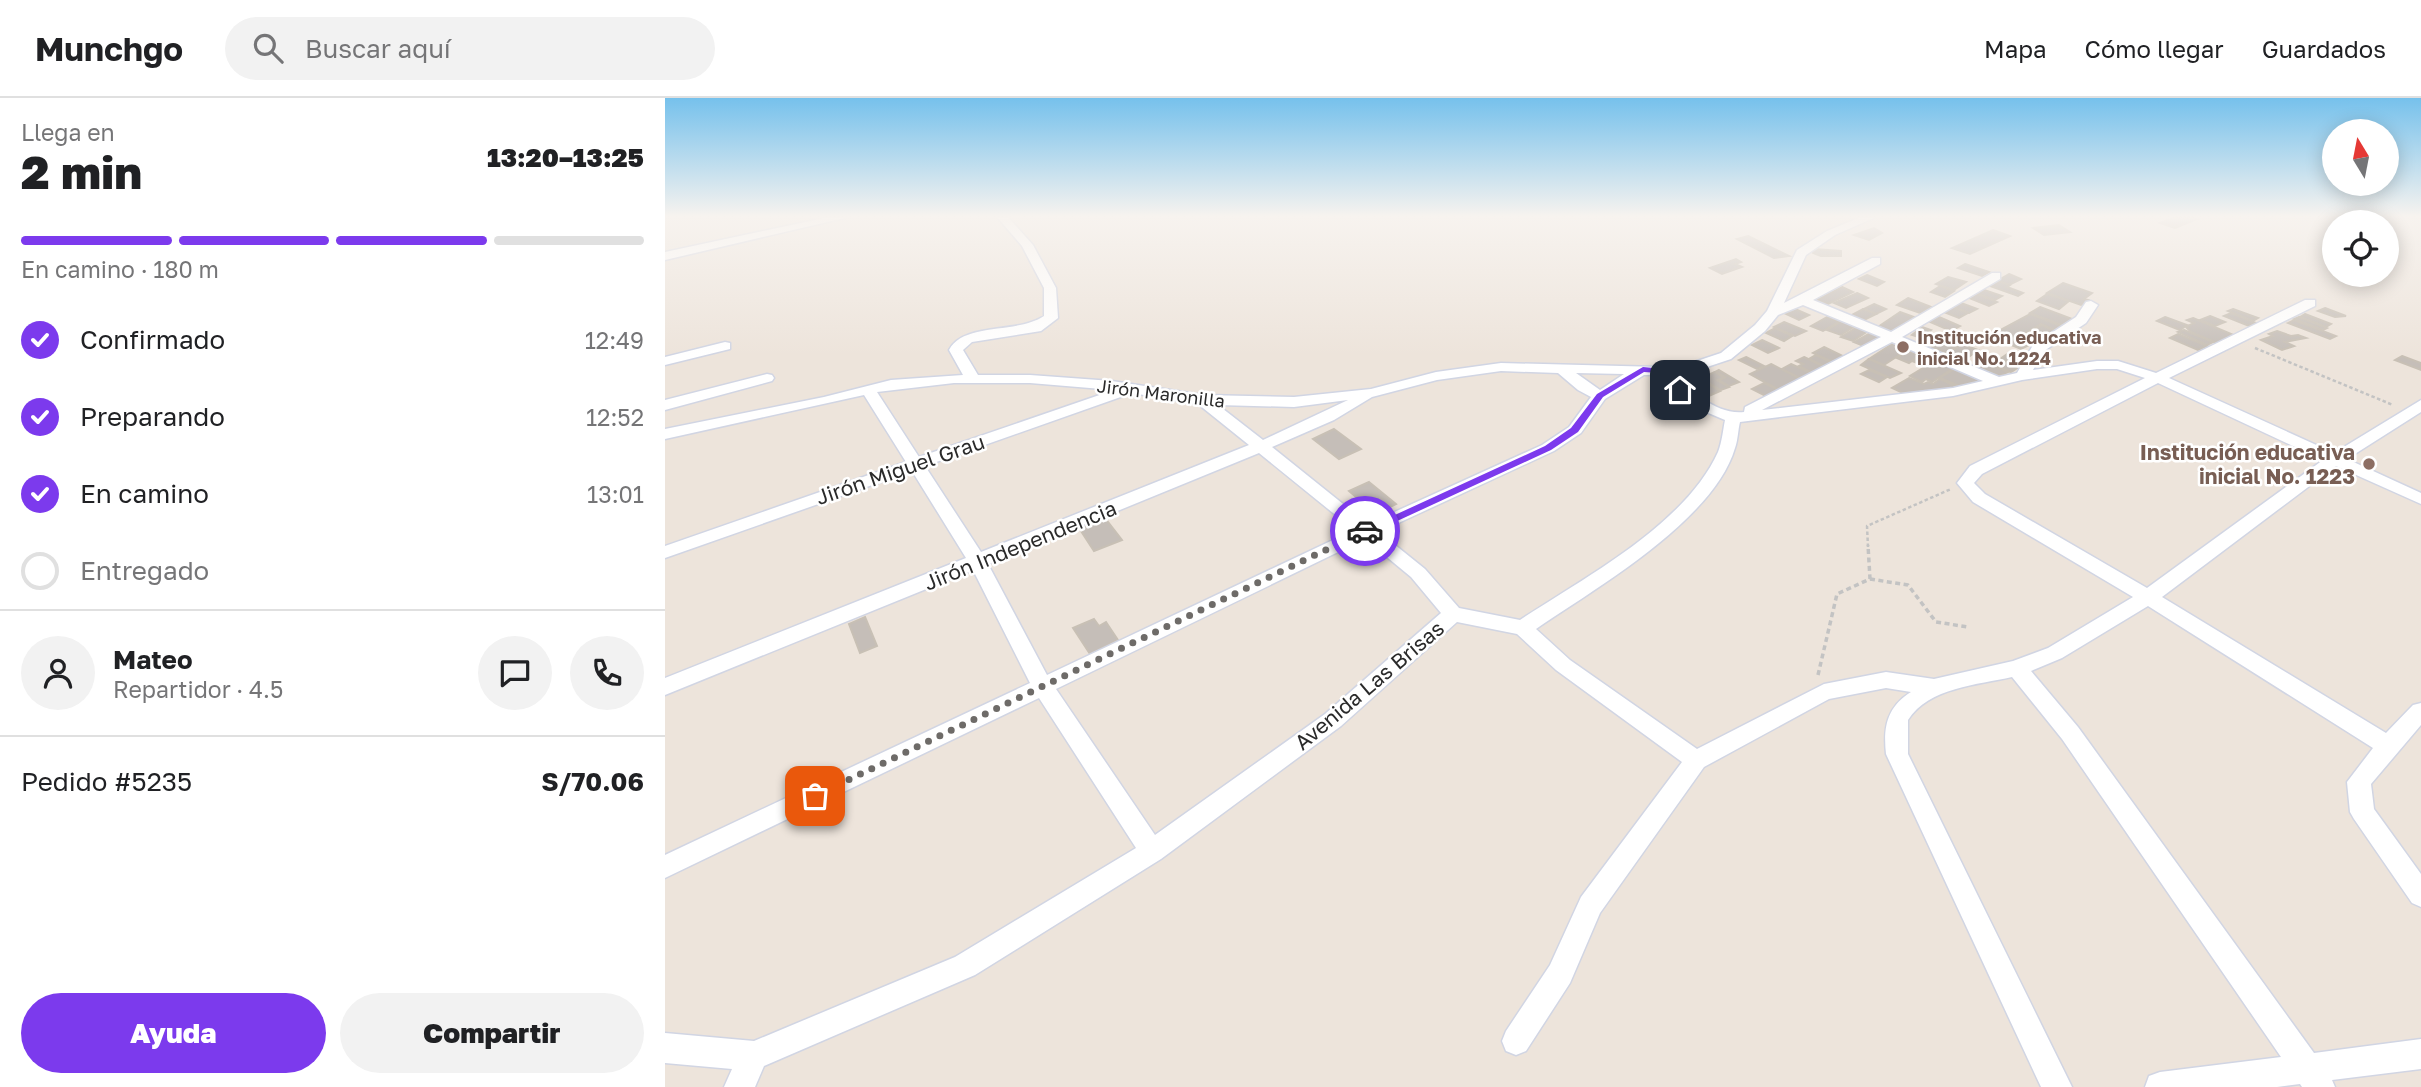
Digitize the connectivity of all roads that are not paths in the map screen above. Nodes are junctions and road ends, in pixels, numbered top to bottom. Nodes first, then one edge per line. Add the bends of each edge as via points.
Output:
1 (1036, 263) edge
2 (1796, 263) edge
3 (1872, 263) edge
4 (1996, 276) dead end
5 (1803, 300) junction
6 (2310, 303) dead end
7 (2091, 305) dead end
8 (1773, 312) junction
9 (1895, 337) junction
10 (725, 346) dead end
11 (665, 361) edge
12 (1560, 367) junction
13 (1651, 370) junction
14 (2022, 376) junction
15 (767, 378) dead end
16 (2158, 378) junction
17 (974, 379) junction
18 (1999, 382) junction
19 (1134, 388) junction
20 (867, 390) junction
21 (1372, 393) junction
22 (1600, 396) junction
23 (1203, 400) junction
24 (665, 405) edge
25 (2416, 409) edge
26 (1733, 418) junction
27 (665, 434) edge
28 (1262, 446) junction
29 (2334, 460) junction
30 (914, 464) junction
31 (2421, 499) edge
32 (1367, 531) junction
33 (665, 552) edge
34 (978, 562) junction
35 (2148, 597) junction
36 (1453, 614) junction
37 (1523, 628) junction
38 (2017, 668) junction
39 (665, 687) edge
40 (1043, 687) junction
41 (1934, 687) junction
42 (2421, 711) edge
43 (2388, 746) junction
44 (1696, 760) junction
45 (1152, 851) junction
46 (665, 867) edge
47 (2421, 895) edge
48 (1516, 1041) dead end
49 (665, 1048) edge
50 (2421, 1054) edge
51 (754, 1056) junction
52 (2313, 1077) edge
53 (739, 1087) edge
54 (2057, 1087) edge
55 (2160, 1087) edge

1 - 17 street via 1049,288 1051,318 1036,328 968,338 959,344 956,350
2 - 8 street
3 - 5 street
4 - 9 street
5 - 8 street
5 - 9 street
6 - 16 street
7 - 14 street via 2081,320 2038,348
8 - 13 street, Jirón Maronilla via 1726,356 1693,367
9 - 18 street
9 - 26 street
10 - 11 street
12 - 13 street, Jirón Maronilla
12 - 21 street, Jirón Maronilla via 1501,367 1436,376
12 - 22 street
13 - 22 street
13 - 26 street via 1697,403
14 - 16 street via 2118,365
14 - 18 street
15 - 24 street
16 - 29 street
16 - 35 street via 1976,470 1965,483 1979,498
17 - 19 street, Jirón Maronilla
17 - 20 street, Jirón Maronilla via 891,384
18 - 26 street via 1953,392
19 - 23 street, Jirón Maronilla
19 - 30 street, Jirón Miguel Grau
20 - 27 street, Jirón Maronilla
20 - 30 street
21 - 23 street, Jirón Maronilla via 1294,402
21 - 28 street, Jirón Independencia
22 - 32 street via 1575,430 1548,448
23 - 28 street
25 - 29 street
26 - 37 street via 1733,436 1695,502 1644,547
28 - 32 street
28 - 34 street, Jirón Independencia
29 - 31 street
29 - 35 street
30 - 33 street, Jirón Miguel Grau
30 - 34 street
32 - 36 street via 1418,573
32 - 40 street
34 - 39 street, Jirón Independencia
34 - 40 street
35 - 38 street via 2055,653
35 - 43 street
36 - 37 street, Avenida Las Brisas
36 - 45 street, Avenida Las Brisas via 1333,720
37 - 44 street via 1563,665
38 - 41 street
38 - 52 street via 2070,733
40 - 45 street
40 - 46 street
41 - 44 street via 1886,681 1824,692
41 - 54 street via 1904,706 1894,731 1897,754
42 - 43 street
43 - 47 street via 2359,782 2362,812
44 - 48 street via 1590,905 1560,974
45 - 51 street, Avenida Las Brisas via 965,966
49 - 51 street
50 - 52 street
51 - 53 street
52 - 55 street

